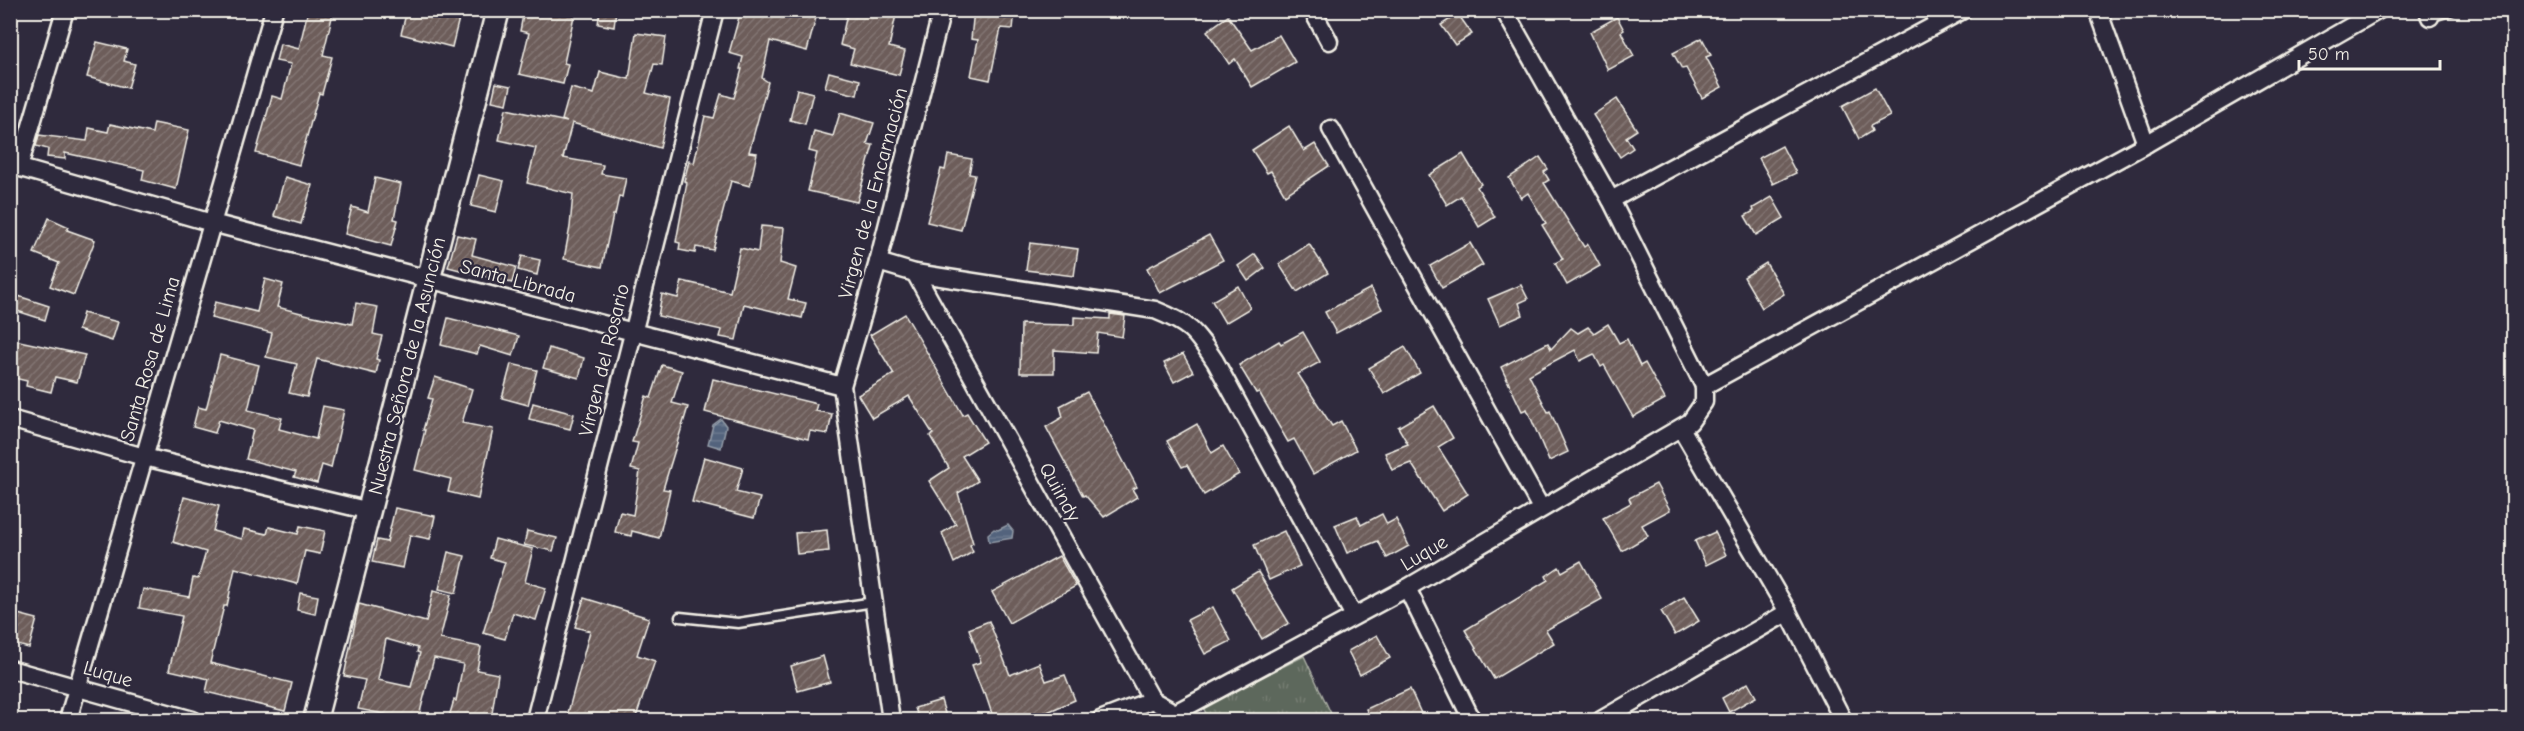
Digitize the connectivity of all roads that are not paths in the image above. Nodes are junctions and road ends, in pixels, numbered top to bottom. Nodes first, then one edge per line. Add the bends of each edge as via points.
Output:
1 (65, 10) edge
2 (274, 10) edge
3 (498, 10) edge
4 (715, 10) edge
5 (942, 10) edge
6 (1312, 10) edge
7 (1504, 10) edge
8 (1963, 10) edge
9 (2098, 10) edge
10 (2379, 10) edge
11 (2452, 10) edge
12 (2429, 14) edge
13 (1329, 41) dead end
14 (1331, 129) dead end
15 (2146, 144) junction
16 (15, 166) edge
17 (1611, 200) junction
18 (212, 223) junction
19 (878, 262) junction
20 (915, 273) junction
21 (429, 280) junction
22 (632, 333) junction
23 (842, 386) junction
24 (1704, 386) junction
25 (10, 419) edge
26 (1686, 425) junction
27 (144, 457) junction
28 (1541, 508) junction
29 (370, 511) junction
30 (1407, 588) junction
31 (874, 602) junction
32 (1788, 612) junction
33 (1354, 616) junction
34 (680, 617) dead end
35 (10, 669) edge
36 (79, 687) junction
37 (1152, 700) junction
38 (1177, 717) edge
39 (68, 720) edge
40 (193, 720) edge
41 (315, 720) edge
42 (535, 720) edge
43 (891, 720) edge
44 (1100, 720) edge
45 (1472, 720) edge
46 (1601, 720) edge
47 (1843, 720) edge

1 - 16 street
2 - 18 street, Santa Rosa de Lima
3 - 21 street, Nuestra Señora de la Asunción
4 - 22 street, Virgen del Rosario
5 - 19 street, Virgen de la Encarnación
6 - 13 street
7 - 17 street
8 - 17 street
9 - 15 street
10 - 15 street
11 - 12 lane
14 - 28 street
15 - 24 street
16 - 18 street, Santa Librada
17 - 24 street
18 - 21 street, Santa Librada
18 - 27 street, Santa Rosa de Lima
19 - 20 street
19 - 23 street, Virgen de la Encarnación
20 - 33 street via 1155,310 1181,320 1199,337 1215,361
20 - 37 street, Quiindy
21 - 22 street, Santa Librada
21 - 29 street, Nuestra Señora de la Asunción
22 - 23 street, Santa Librada
22 - 42 street, Virgen del Rosario
23 - 31 street
24 - 26 street via 1704,402
25 - 27 street
26 - 28 street, Luque
26 - 32 street
27 - 29 street
27 - 36 street, Santa Rosa de Lima
28 - 30 street, Luque
29 - 41 street, Nuestra Señora de la Asunción
30 - 33 street, Luque
30 - 45 street
31 - 34 lane via 738,623
31 - 43 street
32 - 46 street
32 - 47 street
33 - 38 street, Luque
35 - 36 street, Luque
36 - 39 street, Santa Rosa de Lima
36 - 40 street, Luque
37 - 38 street
37 - 44 street

